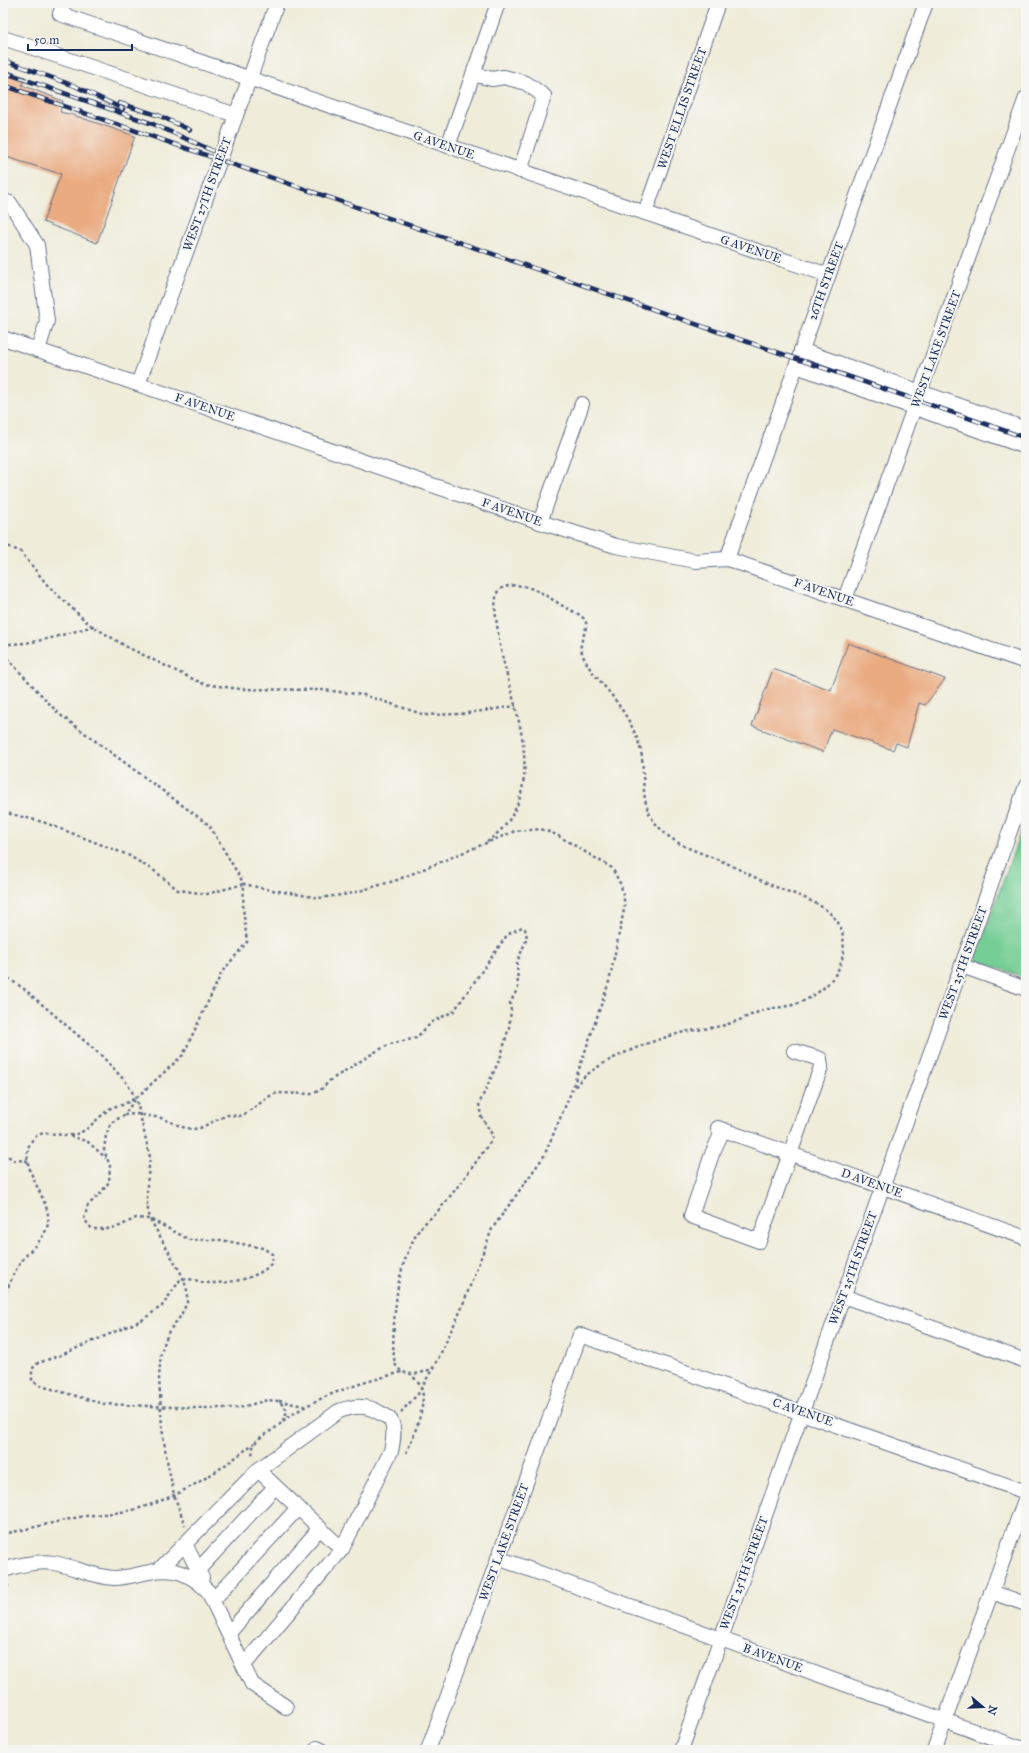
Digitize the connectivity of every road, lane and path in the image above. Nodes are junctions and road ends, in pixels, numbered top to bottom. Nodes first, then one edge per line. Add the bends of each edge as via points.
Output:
1 (277, 3) edge
2 (498, 3) edge
3 (718, 3) edge
4 (926, 3) edge
5 (62, 9) edge
6 (3, 38) edge
7 (473, 74) junction
8 (249, 79) junction
9 (1026, 98) edge
10 (236, 115) junction
11 (448, 146) junction
12 (520, 171) junction
13 (3, 201) edge
14 (645, 213) junction
15 (828, 275) junction
16 (3, 338) edge
17 (38, 350) junction
18 (801, 350) junction
19 (796, 366) junction
20 (138, 384) junction
21 (920, 393) junction
22 (582, 404) dead end
23 (914, 408) junction
24 (1026, 429) edge
25 (1026, 447) edge
26 (540, 522) junction
27 (3, 544) edge
28 (727, 559) junction
29 (845, 599) junction
30 (94, 626) junction
31 (3, 644) edge
32 (3, 654) edge
33 (1026, 662) edge
34 (516, 706) junction
35 (1026, 786) edge
36 (3, 812) edge
37 (485, 844) junction
38 (244, 884) junction
39 (962, 966) junction
40 (3, 975) edge
41 (1026, 989) edge
42 (794, 1051) dead end
43 (570, 1095) junction
44 (136, 1098) junction
45 (124, 1115) junction
46 (141, 1115) junction
47 (70, 1136) junction
48 (3, 1153) edge
49 (790, 1154) junction
50 (108, 1160) junction
51 (28, 1161) junction
52 (883, 1186) junction
53 (150, 1219) junction
54 (1026, 1238) edge
55 (183, 1279) junction
56 (5, 1294) junction
57 (843, 1296) junction
58 (3, 1298) edge
59 (3, 1303) edge
60 (580, 1335) joint
61 (1026, 1361) edge
62 (432, 1369) junction
63 (402, 1372) junction
64 (411, 1374) junction
65 (422, 1388) junction
66 (279, 1401) junction
67 (305, 1406) junction
68 (161, 1407) junction
69 (802, 1412) junction
70 (283, 1422) junction
71 (392, 1422) junction
72 (256, 1442) junction
73 (258, 1470) junction
74 (275, 1487) junction
75 (1026, 1492) edge
76 (174, 1495) junction
77 (1026, 1497) edge
78 (298, 1508) junction
79 (186, 1528) dead end
80 (320, 1528) junction
81 (3, 1534) edge
82 (185, 1544) junction
83 (342, 1549) junction
84 (498, 1558) junction
85 (3, 1570) edge
86 (159, 1570) junction
87 (198, 1570) junction
88 (992, 1592) junction
89 (210, 1596) junction
90 (1026, 1604) edge
91 (229, 1633) junction
92 (721, 1639) junction
93 (244, 1665) junction
94 (286, 1707) dead end
95 (945, 1720) junction
96 (428, 1750) edge
97 (681, 1750) edge
98 (934, 1750) edge
99 (1026, 1750) edge

1 - 8 street, WEST 27TH STREET
2 - 7 street
3 - 14 street, WEST ELLIS STREET
4 - 15 street, 26TH STREET
5 - 8 street, G AVENUE
6 - 10 street
7 - 11 street
7 - 12 street via 526,83 544,96
8 - 10 street, WEST 27TH STREET
8 - 11 street, G AVENUE
9 - 21 street, WEST LAKE STREET
10 - 20 street, WEST 27TH STREET
11 - 12 street, G AVENUE
12 - 14 street, G AVENUE
13 - 17 street via 10,203 37,245 47,321
14 - 15 street, G AVENUE
15 - 18 street, 26TH STREET
16 - 17 street, F AVENUE
17 - 20 street, F AVENUE
18 - 19 street, 26TH STREET
18 - 21 street
19 - 23 street
19 - 28 street, 26TH STREET
20 - 26 street, F AVENUE
21 - 23 street, WEST LAKE STREET
21 - 24 street
22 - 26 street
23 - 25 street
23 - 29 street, WEST LAKE STREET
26 - 28 street, F AVENUE via 616,546 696,561
27 - 30 path via 21,552 49,587
28 - 29 street, F AVENUE
29 - 33 street, F AVENUE
30 - 31 path via 41,640 15,645
30 - 34 path via 127,647 204,684 240,689 324,690 364,695 425,715 461,714
32 - 38 path via 59,714 208,825
34 - 37 path via 524,751 524,782 516,809 506,825
34 - 43 path via 501,655 495,601 498,590 517,584 537,591 582,617 586,622 587,631 583,636 581,648 586,662 627,716 640,748 646,801 652,818 665,834 677,844 810,900 837,921 843,934 839,968 828,984 812,996 795,1004 761,1011 732,1023 680,1033 638,1048 594,1068 584,1076
35 - 39 street, WEST 25TH STREET
36 - 38 path via 43,822 128,855 156,872 178,890 207,894
37 - 38 path via 397,880 349,894 319,898
37 - 43 path via 515,831 542,829 557,835 612,868 621,885 625,905 609,982
38 - 44 path via 242,908 247,942 222,972 183,1055
39 - 41 street
39 - 52 street, WEST 25TH STREET
40 - 44 path via 23,988 102,1056 126,1082
42 - 49 street via 820,1060 821,1067
43 - 62 path via 544,1156 492,1228 460,1312
44 - 45 path
44 - 46 path
44 - 47 path via 112,1107 82,1133
45 - 46 path
45 - 50 path via 111,1123 106,1135 104,1150
46 - 53 path via 150,1157 147,1205
46 - 63 path via 161,1118 193,1129 227,1115 245,1114 278,1093 313,1094 375,1052 390,1044 416,1038 432,1022 454,1011 507,935 522,927 525,929 527,938 517,962 518,988 510,1004 509,1027 501,1056 479,1104 480,1116 493,1136 441,1207 423,1224 415,1236 398,1286 392,1351 396,1366
47 - 50 path via 88,1142
47 - 51 path via 40,1134 34,1137 29,1145
48 - 51 path via 14,1160
49 - 49 street, D AVENUE via 720,1129 691,1216 759,1241
49 - 52 street, D AVENUE
50 - 53 path via 109,1182 88,1205 84,1219 92,1229 120,1226 136,1218
51 - 56 path via 45,1203 47,1228 40,1241 26,1254
52 - 54 street, D AVENUE
52 - 57 street, WEST 25TH STREET
53 - 55 path
53 - 55 path via 190,1240 221,1240 263,1248 272,1254 272,1263 266,1270 239,1280 209,1283 190,1278
55 - 68 path via 187,1290 187,1303 169,1331 161,1352
55 - 68 path via 162,1306 142,1320 38,1363 32,1369 32,1381 41,1386 104,1404
56 - 58 path
56 - 59 path
57 - 61 street
57 - 69 street, WEST 25TH STREET
60 - 69 street, C AVENUE
60 - 84 street, WEST LAKE STREET
62 - 64 path
62 - 65 path
63 - 64 path
63 - 67 path
64 - 65 path
65 - 71 path
66 - 67 path
66 - 68 path via 267,1400 239,1408
66 - 70 path via 287,1410
67 - 70 path
68 - 76 path via 165,1448
69 - 75 street, C AVENUE
69 - 92 street, WEST 25TH STREET
70 - 72 path
71 - 73 street via 375,1409 350,1407 339,1411
71 - 83 street via 394,1434 391,1451
72 - 73 path via 252,1454
72 - 76 path
73 - 74 street
73 - 82 street
74 - 78 street
74 - 87 street
76 - 79 path
76 - 81 path via 143,1508 85,1516
77 - 88 street
78 - 80 street
78 - 89 street
80 - 83 street
80 - 91 street
82 - 86 street
82 - 87 street
83 - 93 street
84 - 92 street, B AVENUE
84 - 96 street, WEST LAKE STREET
85 - 86 street via 36,1562 53,1562 86,1573 114,1578
86 - 89 street via 176,1571 188,1576 200,1583
87 - 89 street
88 - 90 street
88 - 95 street
89 - 91 street
91 - 93 street
92 - 95 street, B AVENUE
92 - 97 street, WEST 25TH STREET
93 - 94 street via 252,1684
95 - 98 street
95 - 99 street, B AVENUE

